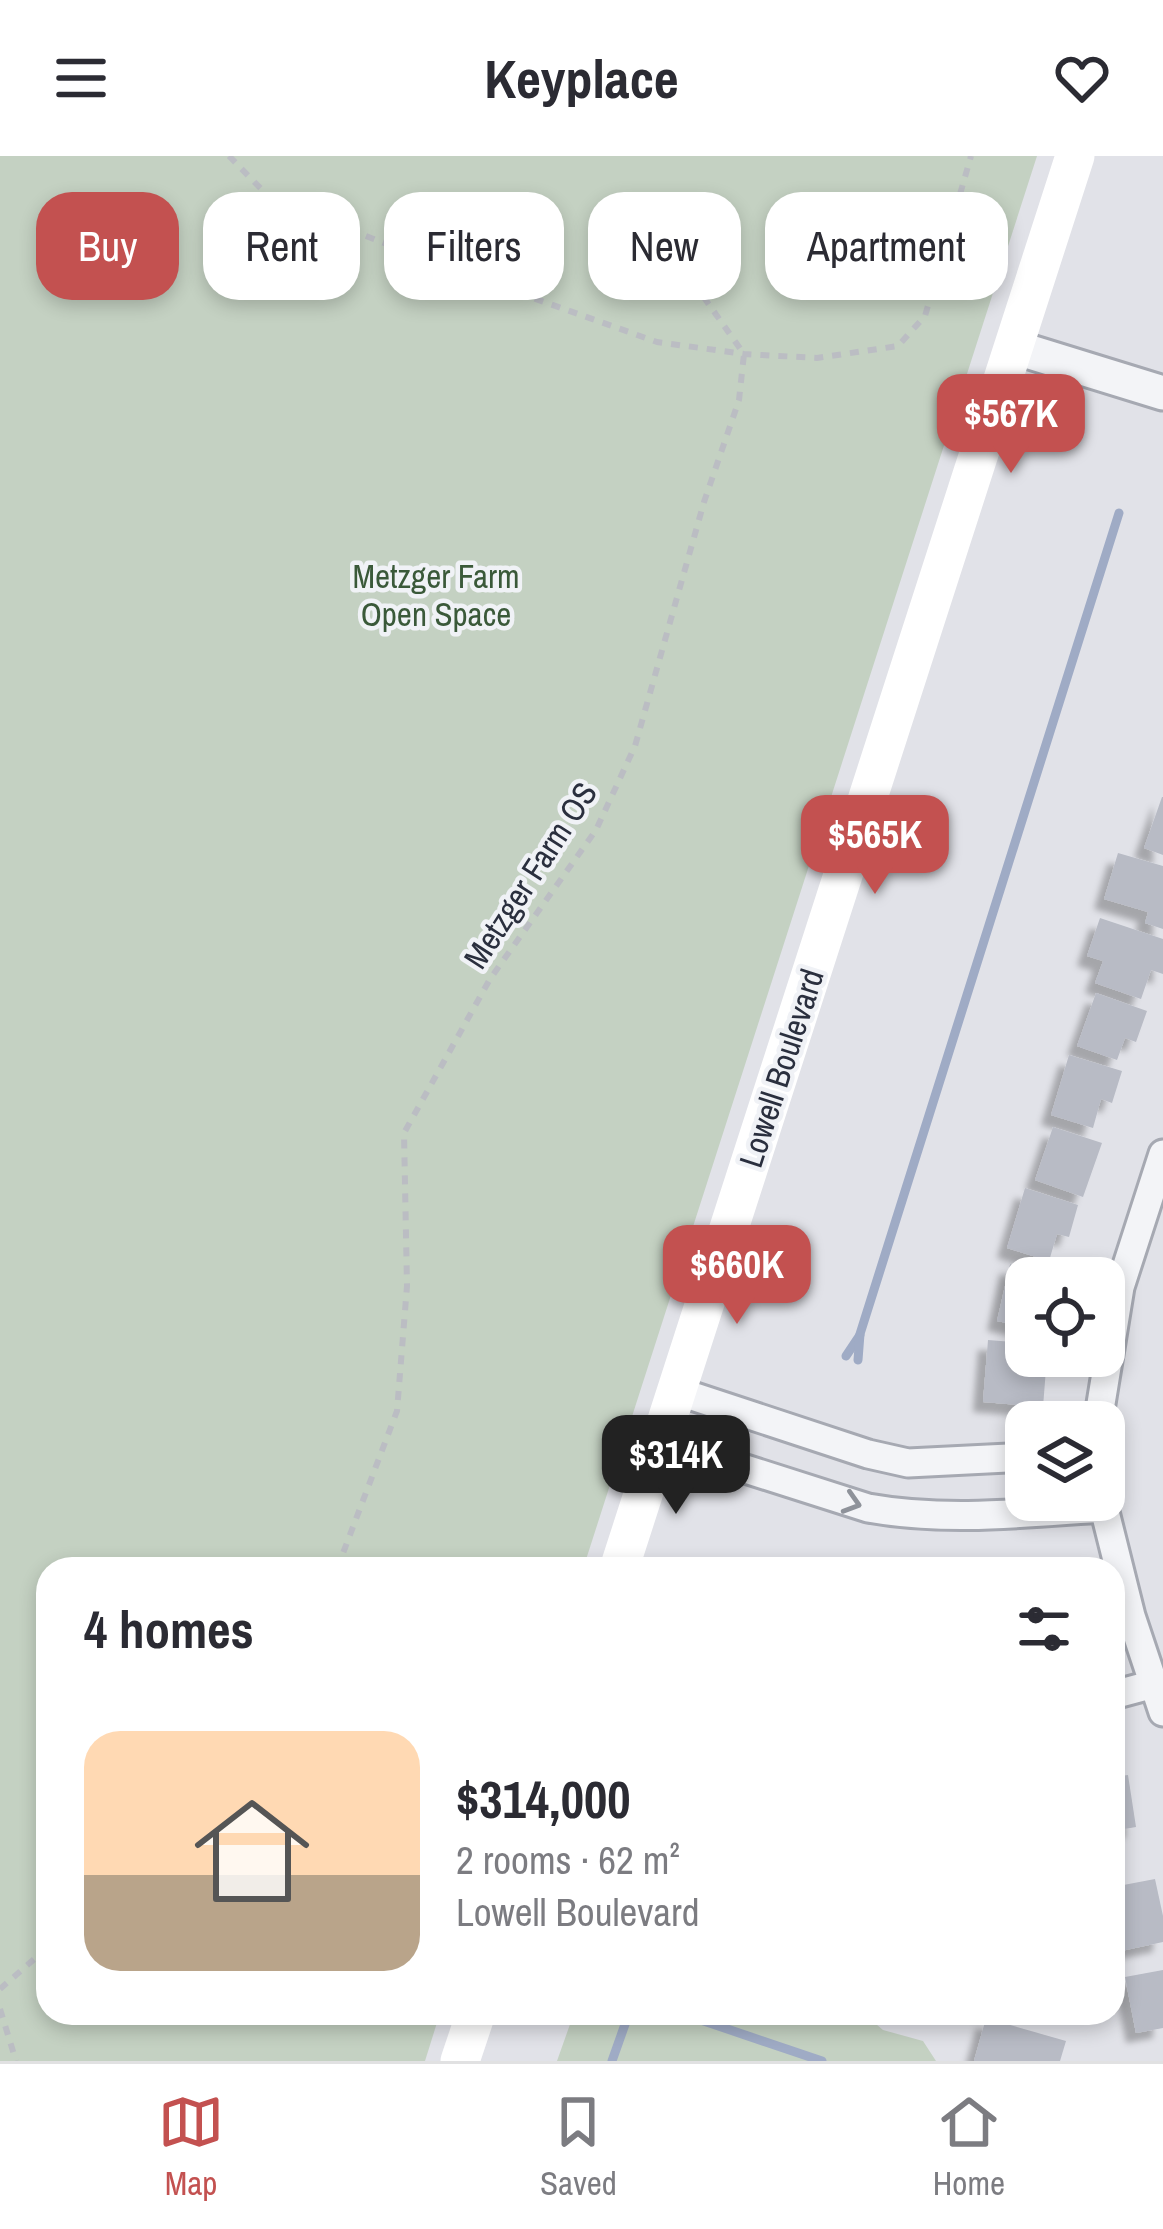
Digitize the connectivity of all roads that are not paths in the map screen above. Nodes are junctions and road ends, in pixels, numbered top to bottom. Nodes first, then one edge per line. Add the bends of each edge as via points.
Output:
1 (1075, 156) edge
2 (1013, 346) junction
3 (1163, 394) edge
4 (1163, 1154) edge
5 (677, 1390) junction
6 (1101, 1401) edge
7 (661, 1442) junction
8 (1005, 1458) edge
9 (1005, 1513) edge
10 (1108, 1521) edge
11 (624, 1557) edge
12 (1118, 1557) edge
13 (1125, 1582) edge
14 (1154, 1684) junction
15 (1125, 1692) edge
16 (1163, 1712) edge
17 (472, 2025) edge
18 (460, 2061) edge

1 - 2 main road, Lowell Boulevard
2 - 3 street
2 - 5 main road, Lowell Boulevard
4 - 6 street via 1120,1287
5 - 7 main road, Lowell Boulevard
5 - 8 street via 868,1454 908,1462
7 -> 9 street via 868,1508
7 - 11 main road, Lowell Boulevard
10 - 12 street
13 - 14 street
14 - 15 street
14 - 16 street
17 - 18 main road

